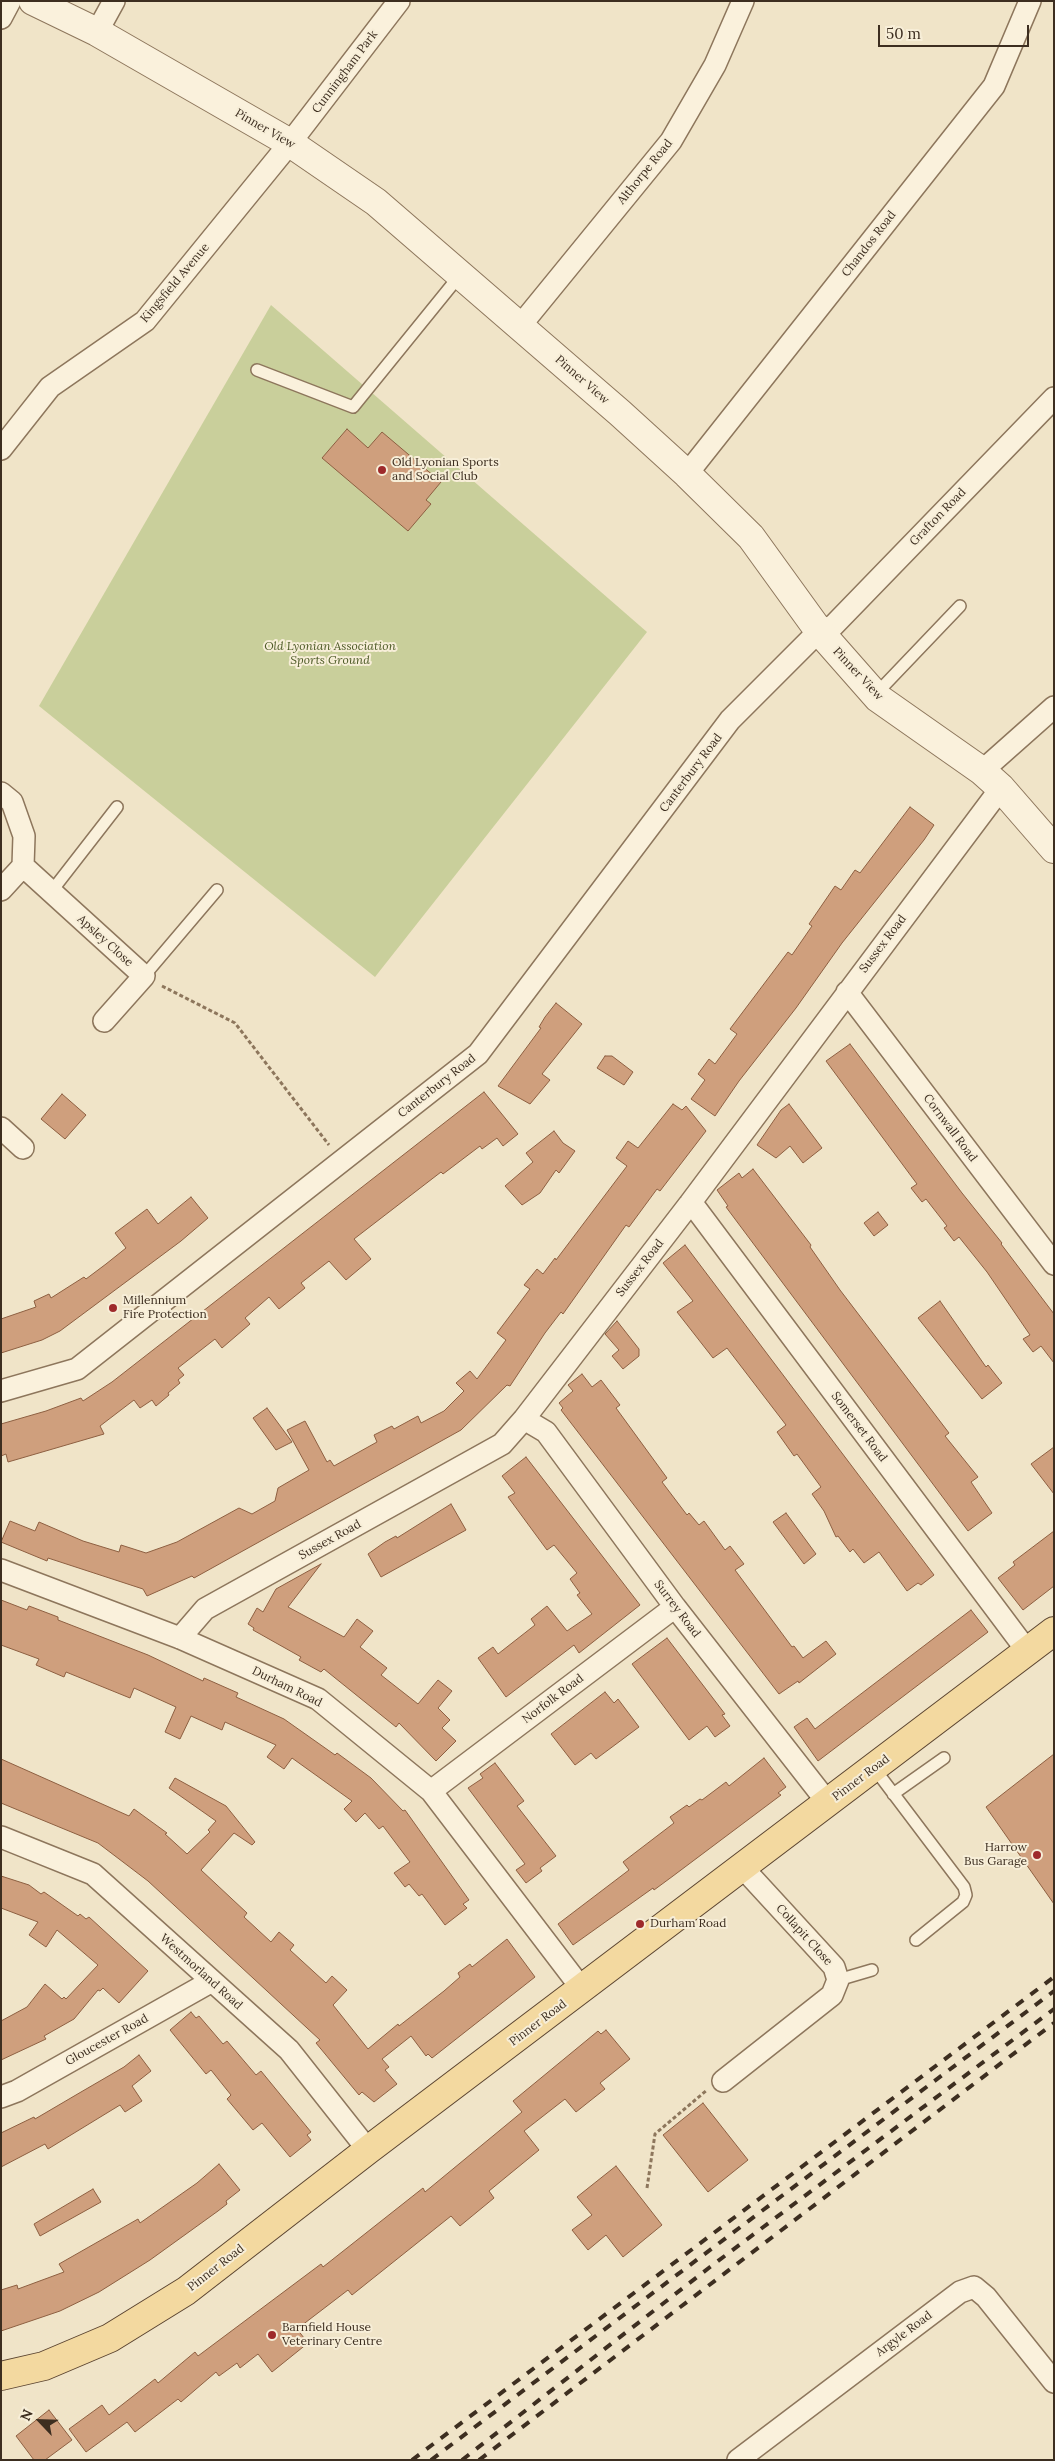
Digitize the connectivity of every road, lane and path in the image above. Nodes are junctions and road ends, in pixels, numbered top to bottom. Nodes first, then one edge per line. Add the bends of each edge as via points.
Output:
1 (10, 1) edge
2 (34, 1) edge
3 (114, 1) edge
4 (398, 1) edge
5 (743, 1) edge
6 (1030, 1) edge
7 (1, 18) edge
8 (96, 32) junction
9 (290, 143) junction
10 (460, 276) junction
11 (520, 326) junction
12 (257, 370) dead end
13 (1054, 398) edge
14 (1, 449) edge
15 (687, 474) junction
16 (960, 606) dead end
17 (819, 631) junction
18 (875, 695) junction
19 (1054, 707) edge
20 (992, 779) junction
21 (1, 793) edge
22 (117, 807) dead end
23 (1054, 849) edge
24 (23, 866) junction
25 (1, 890) edge
26 (217, 890) dead end
27 (51, 892) junction
28 (144, 976) junction
29 (847, 992) junction
30 (104, 1021) dead end
31 (1, 1128) edge
32 (23, 1148) dead end
33 (341, 1160) junction
34 (691, 1202) junction
35 (1054, 1264) edge
36 (1, 1391) edge
37 (524, 1419) junction
38 (1, 1570) edge
39 (675, 1607) junction
40 (1052, 1635) edge
41 (180, 1638) junction
42 (1028, 1652) junction
43 (944, 1758) dead end
44 (874, 1768) junction
45 (431, 1791) junction
46 (893, 1794) junction
47 (828, 1803) junction
48 (1, 1837) edge
49 (743, 1868) junction
50 (916, 1940) dead end
51 (872, 1970) dead end
52 (838, 1980) junction
53 (212, 1981) junction
54 (582, 1989) junction
55 (723, 2080) joint
56 (1, 2097) edge
57 (368, 2150) junction
58 (647, 2188) dead end
59 (1, 2376) edge
60 (1054, 2382) edge
61 (738, 2460) edge

1 - 7 street
2 - 8 street, Pinner View
3 - 8 street
4 - 9 street, Cunningham Park
5 - 11 street, Althorpe Road via 715,65 671,141
6 - 15 street, Chandos Road via 994,86
8 - 9 street, Pinner View
9 - 10 street, Pinner View via 376,202
9 - 14 street, Kingsfield Avenue via 145,321 50,387
10 - 11 street, Pinner View
10 - 12 lane via 353,407
11 - 15 street, Pinner View
13 - 17 street, Grafton Road via 833,626
15 - 17 street, Pinner View via 751,537
16 - 18 lane
17 - 18 street, Pinner View
17 - 33 street, Canterbury Road via 730,720 478,1054
18 - 20 street, Pinner View
19 - 20 street, Sussex Road
20 - 23 street, Pinner View
20 - 29 street, Sussex Road
21 - 24 street via 12,802 24,836
22 - 27 lane
24 - 25 street
24 - 27 street, Apsley Close
26 - 28 lane
27 - 28 street, Apsley Close
28 - 30 street, Apsley Close
28 - 33 path via 235,1023
29 - 34 street, Sussex Road
29 - 35 street, Cornwall Road
31 - 32 street
33 - 36 street, Canterbury Road via 76,1369
34 - 37 street, Sussex Road
34 - 42 street, Somerset Road
37 - 39 street, Surrey Road via 546,1432
37 - 41 street, Sussex Road via 502,1444 205,1609
38 - 41 street, Durham Road
39 - 45 street, Norfolk Road
39 - 47 street, Surrey Road
40 - 42 main road, Pinner Road
41 - 45 street, Durham Road via 318,1699
42 - 44 main road, Pinner Road
43 - 46 lane
44 - 46 lane
44 - 47 main road, Pinner Road
45 - 54 street, Durham Road
46 - 50 lane via 964,1886 966,1895 963,1902
47 - 49 main road, Pinner Road
48 - 53 street, Westmorland Road via 93,1874
49 - 52 street, Collapit Close via 834,1967
49 - 54 main road, Pinner Road
51 - 52 lane
52 - 55 street, Collapit Close via 832,1995
53 - 56 street, Gloucester Road
53 - 57 street, Westmorland Road via 289,2050
54 - 57 main road, Pinner Road
55 - 58 path via 654,2134
57 - 59 main road, Pinner Road via 186,2291 110,2338 44,2366
60 - 61 street, Argyle Road via 986,2297 974,2287 960,2292

